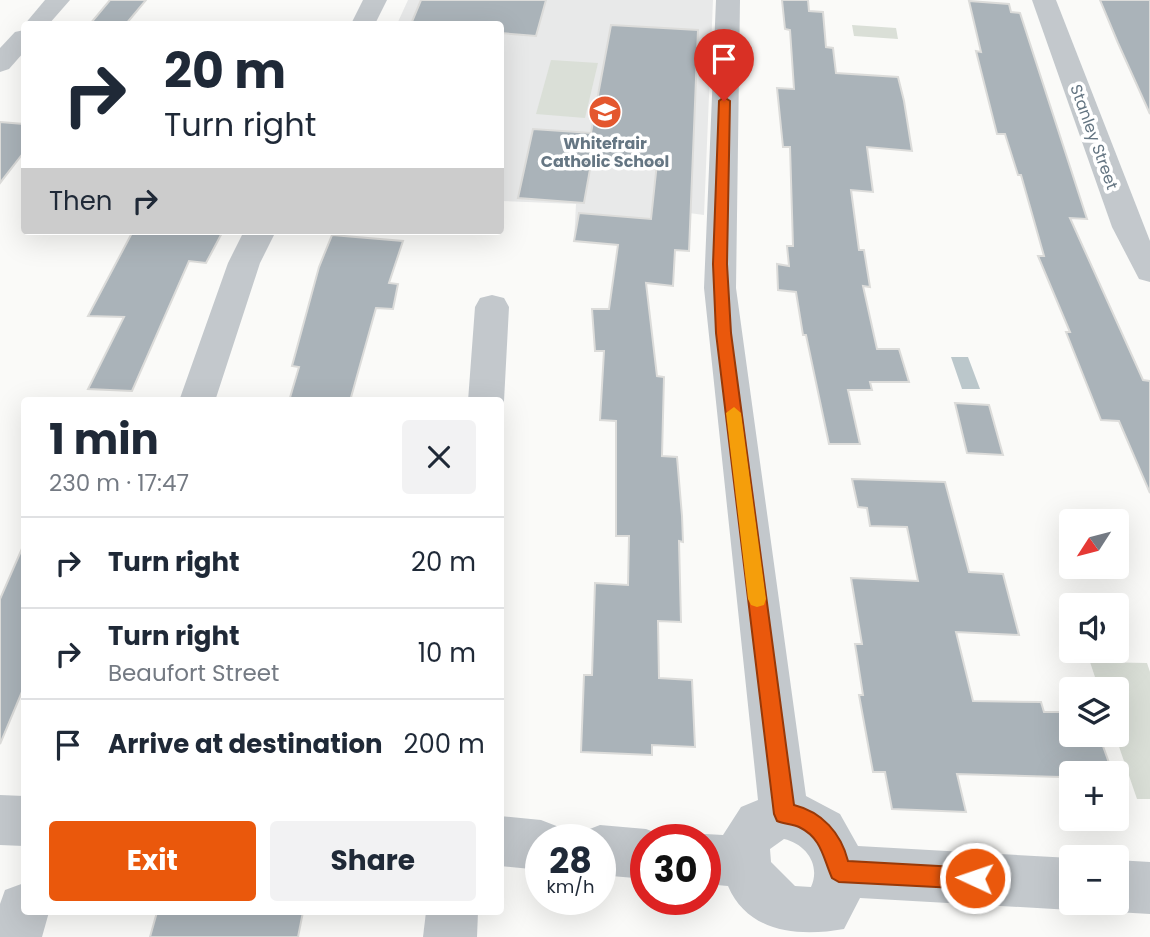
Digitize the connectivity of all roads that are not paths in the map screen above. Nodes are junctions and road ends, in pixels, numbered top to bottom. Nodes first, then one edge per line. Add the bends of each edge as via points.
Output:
1 (58, 0) edge
2 (375, 0) edge
3 (728, 0) edge
4 (1044, 0) edge
5 (39, 21) edge
6 (364, 21) edge
7 (21, 40) edge
8 (0, 64) edge
9 (258, 235) edge
10 (1150, 271) edge
11 (492, 307) dead end
12 (198, 397) edge
13 (486, 397) edge
14 (785, 814) junction
15 (0, 820) edge
16 (21, 821) edge
17 (504, 841) edge
18 (525, 843) edge
19 (724, 861) edge
20 (839, 871) junction
21 (1059, 883) edge
22 (1129, 887) edge
23 (1150, 888) edge
24 (22, 915) edge
25 (452, 915) edge
26 (795, 929) edge
27 (15, 937) edge
28 (450, 937) edge

1 - 5 street
2 - 6 street
3 - 14 street via 720,288
4 - 10 street, Stanley Street via 1127,227
7 - 8 street
9 - 12 street
11 - 13 street
14 - 19 street via 767,817 755,826 745,845
14 - 20 street via 804,818 824,833
15 - 16 street
17 - 18 street
19 - 26 street via 767,909
20 - 21 street
20 - 26 street via 838,889 829,907
22 - 23 street
24 - 27 street
25 - 28 street

